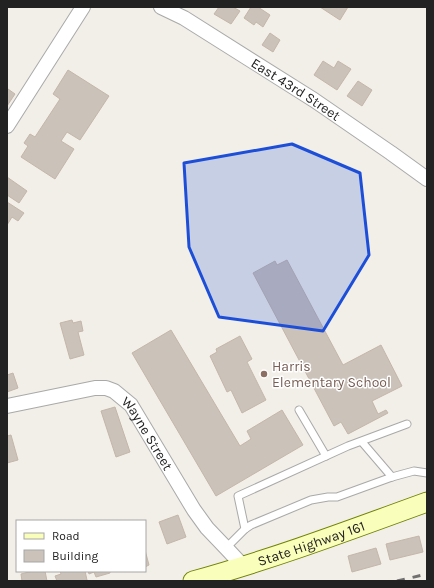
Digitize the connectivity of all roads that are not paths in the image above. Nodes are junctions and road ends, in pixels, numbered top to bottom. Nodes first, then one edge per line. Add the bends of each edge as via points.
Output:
1 (83, 7) edge
2 (160, 7) edge
3 (7, 126) edge
4 (427, 179) edge
5 (7, 406) edge
6 (299, 410) dead end
7 (407, 424) dead end
8 (362, 442) junction
9 (326, 456) junction
10 (427, 473) edge
11 (392, 477) junction
12 (427, 502) edge
13 (245, 529) junction
14 (226, 548) junction
15 (242, 566) junction
16 (193, 581) edge

1 - 3 street
2 - 4 street, East 43rd Street via 184,18 248,57
5 - 14 street, Wayne Street via 94,388 114,390 131,405 194,510
6 - 9 lane
7 - 8 lane
8 - 9 lane
8 - 11 lane
9 - 13 lane via 238,496
10 - 11 lane via 414,471
11 - 13 lane via 337,497 311,500
12 - 15 main road, State Highway 161
13 - 14 lane
14 - 15 street, Wayne Street
15 - 16 main road, State Highway 161

